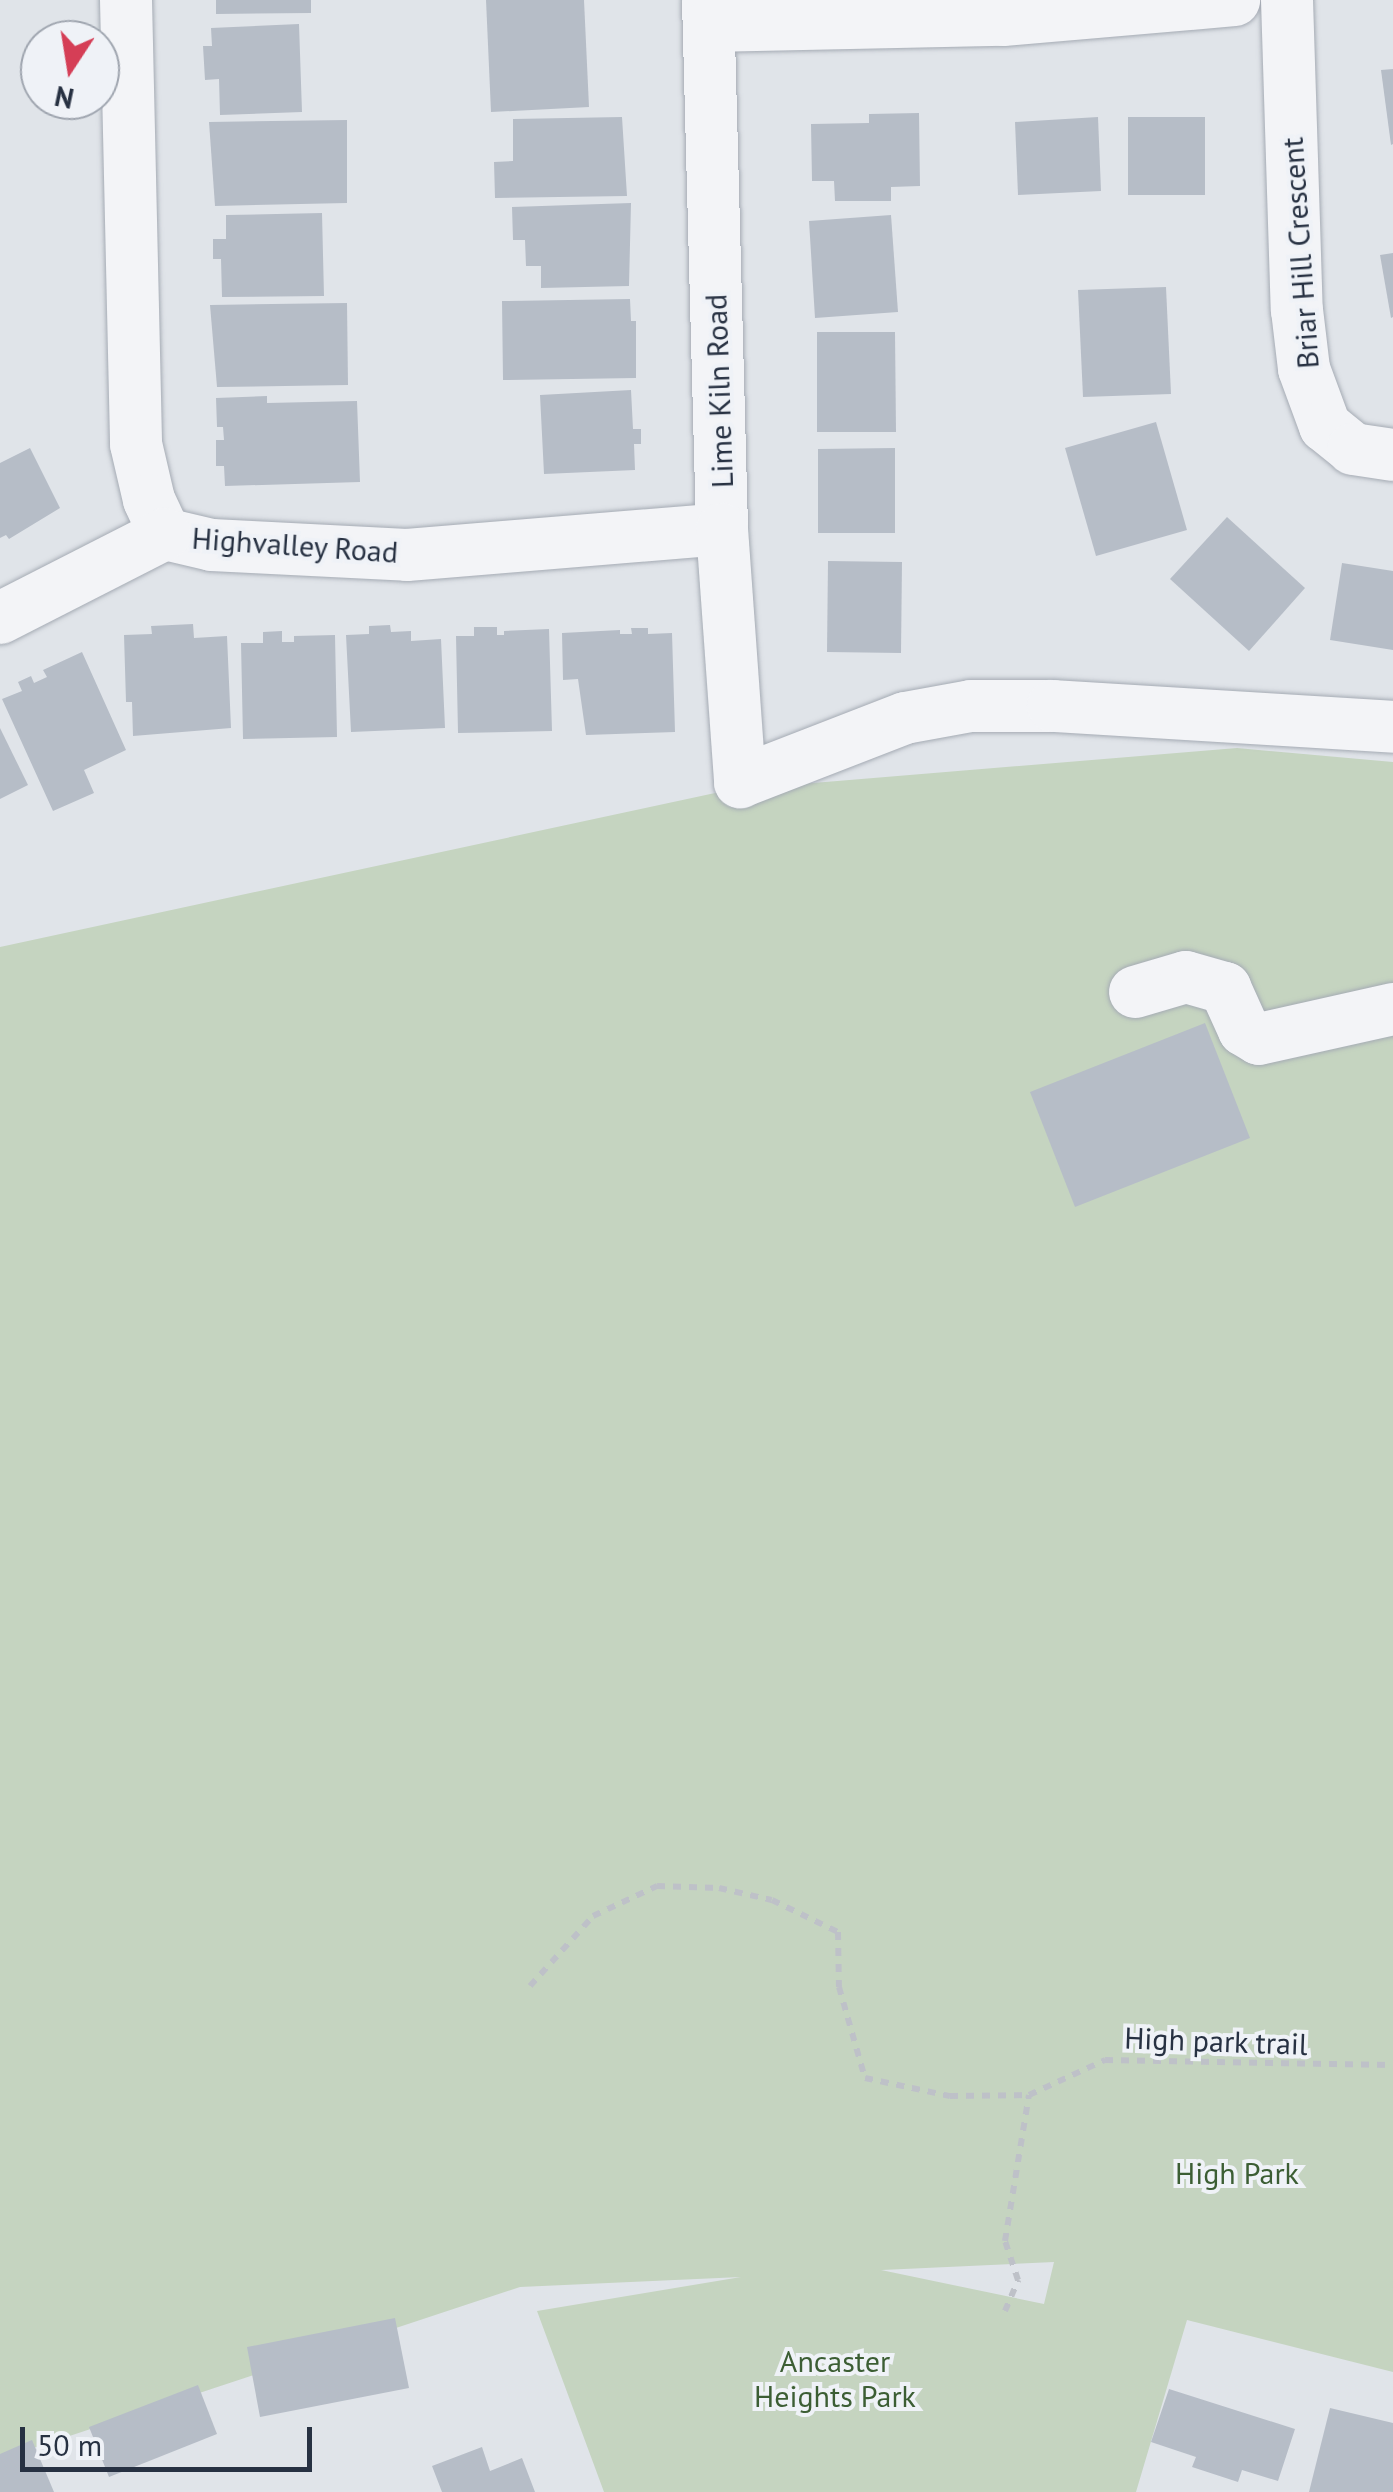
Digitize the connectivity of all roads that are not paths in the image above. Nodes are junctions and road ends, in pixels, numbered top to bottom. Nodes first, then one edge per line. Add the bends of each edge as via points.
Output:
1 (126, 0) edge
2 (1234, 0) edge
3 (1287, 0) edge
4 (708, 13) edge
5 (1393, 455) edge
6 (722, 529) junction
7 (165, 534) junction
8 (0, 618) edge
9 (1393, 727) edge
10 (1135, 992) dead end
11 (1393, 1009) edge

1 - 7 street, Highvalley Road via 136,444
2 - 4 street via 1003,20
3 - 5 street, Briar Hill Crescent via 1304,369 1325,426 1354,449
4 - 6 street, Lime Kiln Road
6 - 7 street, Highvalley Road via 407,554 212,545
6 - 9 street, Lime Kiln Road via 740,782 905,718 971,706
7 - 8 street
10 - 11 street via 1186,978 1225,988 1244,1030 1259,1039

